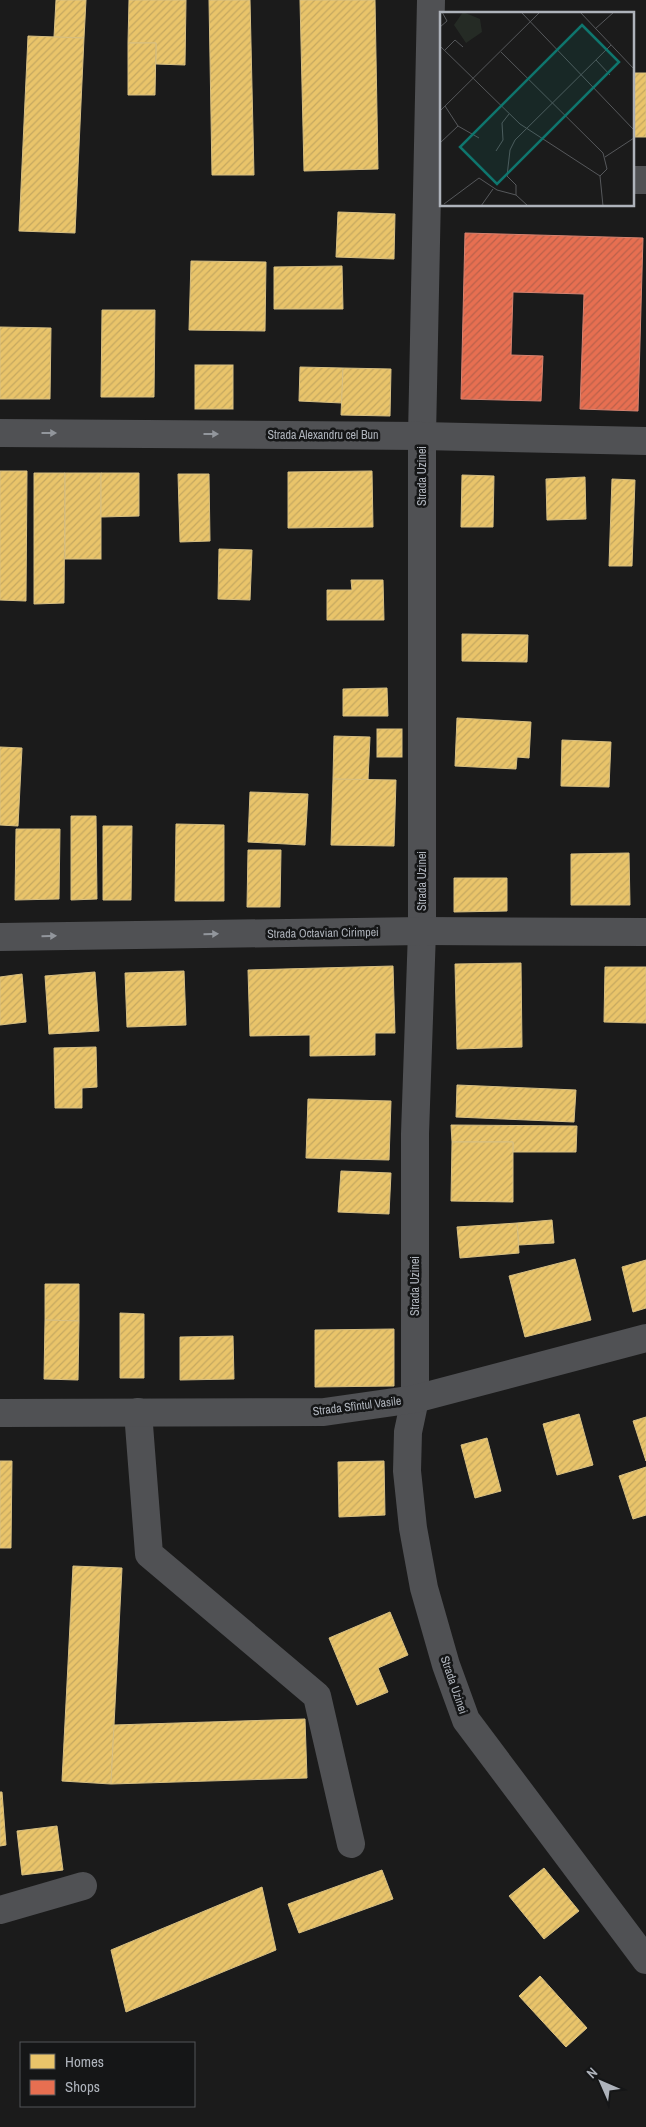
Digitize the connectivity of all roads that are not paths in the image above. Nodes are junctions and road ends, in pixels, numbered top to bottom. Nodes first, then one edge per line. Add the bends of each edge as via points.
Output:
1 (431, 0) edge
2 (434, 176) edge
3 (0, 432) edge
4 (422, 436) junction
5 (646, 441) edge
6 (422, 931) junction
7 (646, 932) edge
8 (0, 937) edge
9 (646, 1338) edge
10 (414, 1399) junction
11 (138, 1412) junction
12 (0, 1413) edge
13 (351, 1844) dead end
14 (83, 1886) dead end
15 (0, 1910) edge
16 (646, 1960) edge

1 - 2 street, Strada Uzinei
2 - 4 street, Strada Uzinei
3 -> 4 street, Strada Alexandru cel Bun
4 - 5 street, Strada Alexandru cel Bun
4 - 6 street, Strada Uzinei
6 - 7 street, Strada Octavian Cirimpei
8 -> 6 street, Strada Octavian Cirimpei
6 - 10 street, Strada Uzinei via 415,1134
9 - 10 street, Strada Sfîntul Vasile
10 - 11 street, Strada Sfîntul Vasile via 324,1412
10 - 16 street, Strada Uzinei via 408,1432 407,1470 413,1528 424,1588 466,1720
11 - 12 street, Strada Sfîntul Vasile
11 - 13 street via 149,1554 318,1696
14 - 15 street

